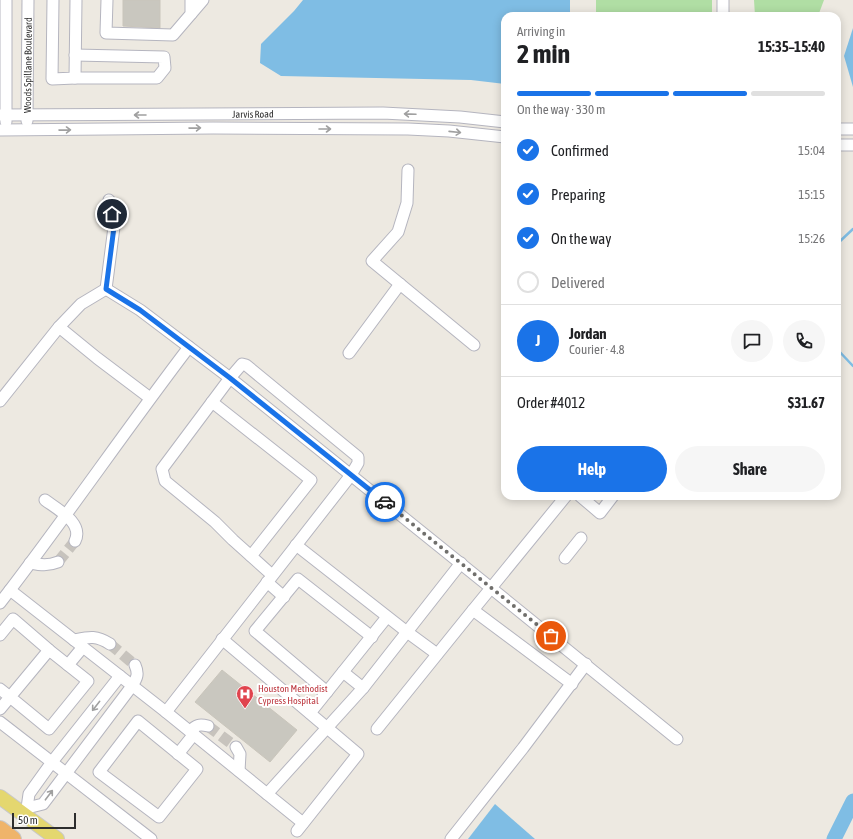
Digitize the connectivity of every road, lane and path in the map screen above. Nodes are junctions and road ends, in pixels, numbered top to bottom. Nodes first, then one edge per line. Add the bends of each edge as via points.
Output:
1 (6, 0) edge
2 (28, 0) edge
3 (54, 0) edge
4 (76, 0) edge
5 (107, 0) edge
6 (191, 0) edge
7 (203, 0) edge
8 (723, 0) edge
9 (723, 12) edge
10 (191, 14) junction
11 (75, 56) junction
12 (75, 78) junction
13 (3, 115) edge
14 (26, 115) junction
15 (216, 115) junction
16 (501, 122) edge
17 (217, 128) junction
18 (841, 129) edge
19 (853, 129) edge
20 (3, 130) edge
21 (26, 130) junction
22 (501, 137) edge
23 (841, 145) edge
24 (853, 145) edge
25 (408, 170) dead end
26 (109, 200) dead end
27 (400, 284) junction
28 (106, 289) junction
29 (59, 327) junction
30 (474, 345) dead end
31 (189, 346) junction
32 (349, 353) dead end
33 (230, 378) junction
34 (150, 398) junction
35 (0, 401) edge
36 (212, 402) junction
37 (351, 475) junction
38 (45, 500) dead end
39 (563, 500) edge
40 (585, 500) edge
41 (610, 500) edge
42 (66, 516) junction
43 (581, 538) dead end
44 (75, 541) dead end
45 (296, 545) junction
46 (251, 556) junction
47 (565, 558) dead end
48 (58, 562) tunnel mouth
49 (30, 563) junction
50 (461, 563) junction
51 (270, 578) junction
52 (492, 588) junction
53 (10, 590) junction
54 (284, 597) junction
55 (0, 603) edge
56 (473, 610) junction
57 (387, 617) junction
58 (407, 632) junction
59 (0, 635) edge
60 (372, 636) junction
61 (222, 639) junction
62 (74, 640) junction
63 (110, 644) tunnel mouth
64 (83, 647) junction
65 (49, 650) junction
66 (438, 654) junction
67 (586, 664) junction
68 (68, 665) junction
69 (135, 665) dead end
70 (343, 672) junction
71 (120, 676) junction
72 (572, 684) junction
73 (132, 686) junction
74 (362, 688) junction
75 (0, 689) edge
76 (327, 692) junction
77 (10, 697) junction
78 (0, 709) edge
79 (166, 712) junction
80 (310, 713) junction
81 (0, 722) edge
82 (208, 726) dead end
83 (326, 727) junction
84 (377, 729) dead end
85 (192, 733) junction
86 (677, 739) dead end
87 (236, 747) tunnel mouth
88 (178, 754) junction
89 (52, 762) junction
90 (239, 771) junction
91 (66, 773) junction
92 (267, 794) junction
93 (0, 797) edge
94 (25, 811) junction
95 (0, 829) edge
96 (13, 839) edge
97 (57, 839) edge
98 (150, 839) edge
99 (451, 839) edge

1 - 13 street, Woods Spillane Boulevard
2 - 14 street, Woods Spillane Boulevard
3 - 12 street via 52,79
4 - 11 street
5 - 10 street via 106,33 173,35
6 - 10 street
7 - 10 street
8 - 9 street
11 - 12 street
11 - 12 street via 164,57 165,68 157,78
13 - 14 street, Jarvis Road
13 - 20 street, Woods Spillane Boulevard
15 -> 14 street, Jarvis Road
14 - 21 street, Woods Spillane Boulevard
16 -> 15 street, Jarvis Road via 383,113
15 - 17 street
21 -> 17 street, Jarvis Road
17 -> 22 street, Jarvis Road via 415,129
18 - 19 street
20 - 21 street, Jarvis Road
23 - 24 street
25 - 27 street via 407,203 398,232 372,261
26 - 28 street via 114,227
27 - 30 street
27 - 32 street
28 - 29 street via 81,304
28 - 31 street
29 - 34 street
29 - 35 street
31 - 33 street
31 - 34 street
33 - 36 street
33 - 37 street
33 - 37 street via 242,364 246,365 358,457 358,463
34 - 42 street
36 - 46 street via 162,469 165,481
36 - 46 street via 311,480
37 - 45 street
37 - 50 street
38 - 42 street
39 - 52 street
40 - 41 street via 600,512
42 - 44 street via 74,524 77,538
42 - 49 street
43 - 47 street
45 - 51 street
45 - 57 street
46 - 51 street
48 - 49 street via 50,565
49 - 53 street
50 - 52 street
50 - 58 street
51 - 54 street
51 - 61 street
52 - 56 street
52 - 67 street
53 - 55 street
53 - 62 street
54 - 60 street via 298,579
54 - 76 street via 255,631
56 - 66 street
56 - 72 street
57 - 58 street
57 - 60 street
58 - 66 street
58 - 74 street
59 - 65 street via 13,619
60 - 70 street
61 - 79 street
61 - 80 street
62 - 63 street via 101,638
62 - 64 street
64 - 68 street
64 - 71 street
65 - 68 street
65 - 77 street
66 - 84 street
67 - 72 street
67 - 86 street
68 - 77 street via 88,681 49,729
69 - 73 street via 138,677
70 - 74 street
70 - 76 street
71 - 73 street
71 -> 89 street
72 - 99 street
73 - 79 street
73 - 91 street
74 - 83 street
75 - 77 street
76 - 80 street
77 - 78 street
79 - 85 street
80 - 83 street
81 - 89 street
82 - 85 street via 195,725
83 - 92 street
83 - 92 street via 358,754 300,827
85 - 88 street
85 - 90 street
87 - 90 street via 240,754
88 - 88 street via 138,722 99,772 158,817 197,769
89 - 91 street
89 - 94 street via 29,794
90 - 92 street
94 -> 91 street via 43,804
91 - 98 street
93 - 94 main road
94 - 97 main road
95 - 96 highway

